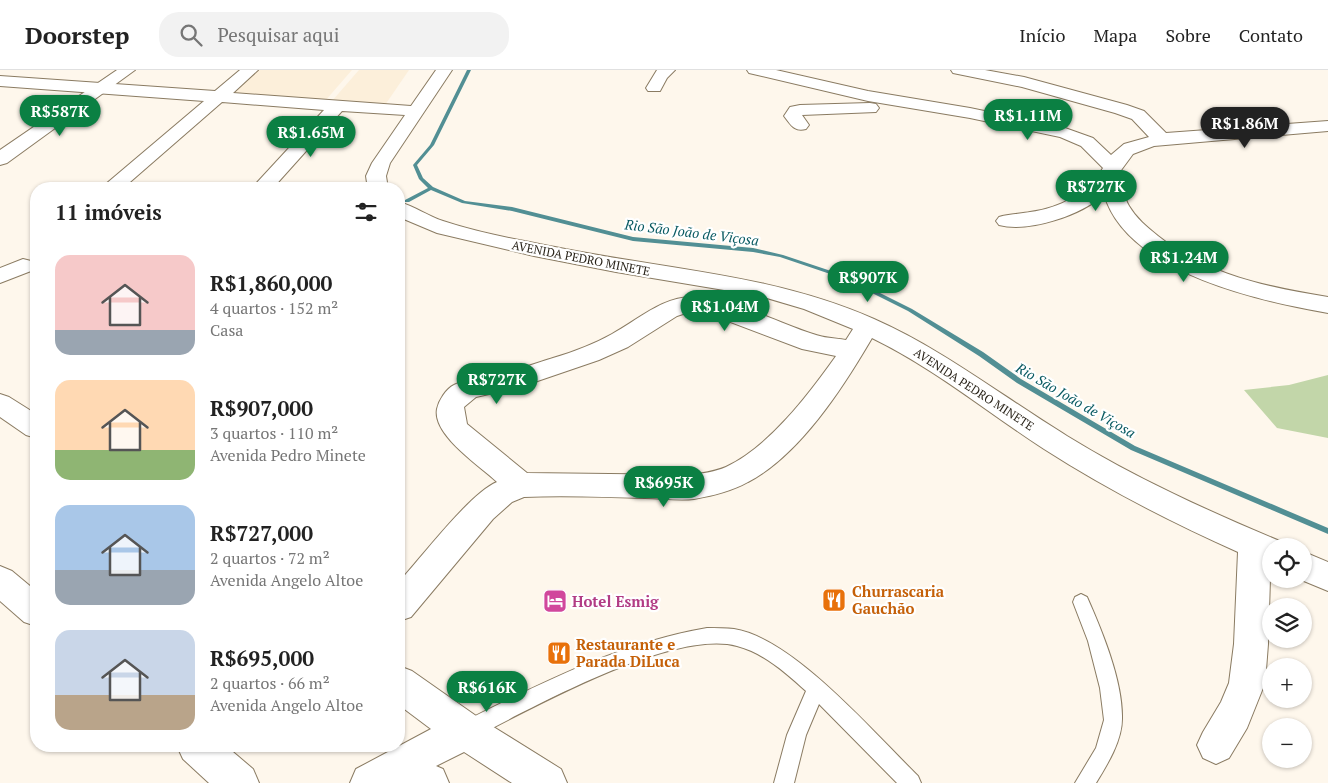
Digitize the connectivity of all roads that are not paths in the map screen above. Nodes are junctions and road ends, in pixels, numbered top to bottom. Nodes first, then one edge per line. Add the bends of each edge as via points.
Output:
1 (127, 70) edge
2 (250, 70) edge
3 (444, 70) edge
4 (667, 70) edge
5 (755, 70) edge
6 (959, 70) edge
7 (0, 81) edge
8 (101, 88) junction
9 (654, 88) dead end
10 (219, 97) junction
11 (337, 106) junction
12 (947, 109) junction
13 (415, 111) junction
14 (800, 125) dead end
15 (1328, 126) edge
16 (1160, 139) junction
17 (0, 159) edge
18 (1111, 171) junction
19 (117, 182) edge
20 (267, 182) edge
21 (377, 182) edge
22 (405, 211) edge
23 (1006, 221) dead end
24 (23, 266) dead end
25 (0, 276) edge
26 (1328, 305) edge
27 (868, 326) junction
28 (854, 350) junction
29 (0, 404) edge
30 (30, 420) edge
31 (521, 485) junction
32 (1262, 549) edge
33 (1262, 557) edge
34 (1312, 570) edge
35 (1328, 577) edge
36 (0, 581) edge
37 (405, 599) edge
38 (1081, 602) dead end
39 (30, 606) edge
40 (405, 688) edge
41 (817, 689) junction
42 (466, 731) junction
43 (1216, 745) dead end
44 (203, 752) edge
45 (379, 778) edge
46 (239, 783) edge
47 (429, 783) edge
48 (547, 783) edge
49 (784, 783) edge
50 (911, 783) edge
51 (1084, 783) edge

1 - 8 main road
2 - 10 main road
3 - 13 main road
4 - 9 main road via 660,75
5 - 12 main road via 868,96
6 - 16 main road via 1024,82 1121,109 1138,115
7 - 8 main road
8 - 10 main road
8 - 17 main road
10 - 11 main road
10 - 19 main road
11 - 13 main road
11 - 20 main road
12 - 14 main road via 808,108 794,113 794,119
12 - 18 main road via 1078,137 1094,148
13 - 21 main road via 381,163
15 - 16 main road
16 - 18 main road via 1129,149
18 - 23 main road via 1094,192 1063,210 1030,219
18 - 26 main road via 1114,195 1128,219 1139,232 1174,256 1242,287
22 - 27 main road, AVENIDA PEDRO MINETE via 453,231 515,246 780,294
24 - 25 main road
27 - 28 main road
27 - 32 main road, AVENIDA PEDRO MINETE via 954,374 1106,473
28 - 31 main road via 802,418 765,456 739,473 714,483 692,486
28 - 31 main road via 811,343 720,309 685,305 597,352 460,394 449,413 454,426
29 - 30 main road
31 - 37 main road via 502,493 482,510
33 - 43 main road via 1247,683 1234,715
34 - 35 main road
36 - 39 main road
38 - 51 lane via 1097,641 1109,688 1112,720 1104,752
40 - 42 main road
41 - 42 lane via 796,670 756,644 715,634 665,644 614,662
41 - 49 lane via 796,734
41 - 50 lane
42 - 45 main road
42 - 48 main road
44 - 46 main road
45 - 47 main road

